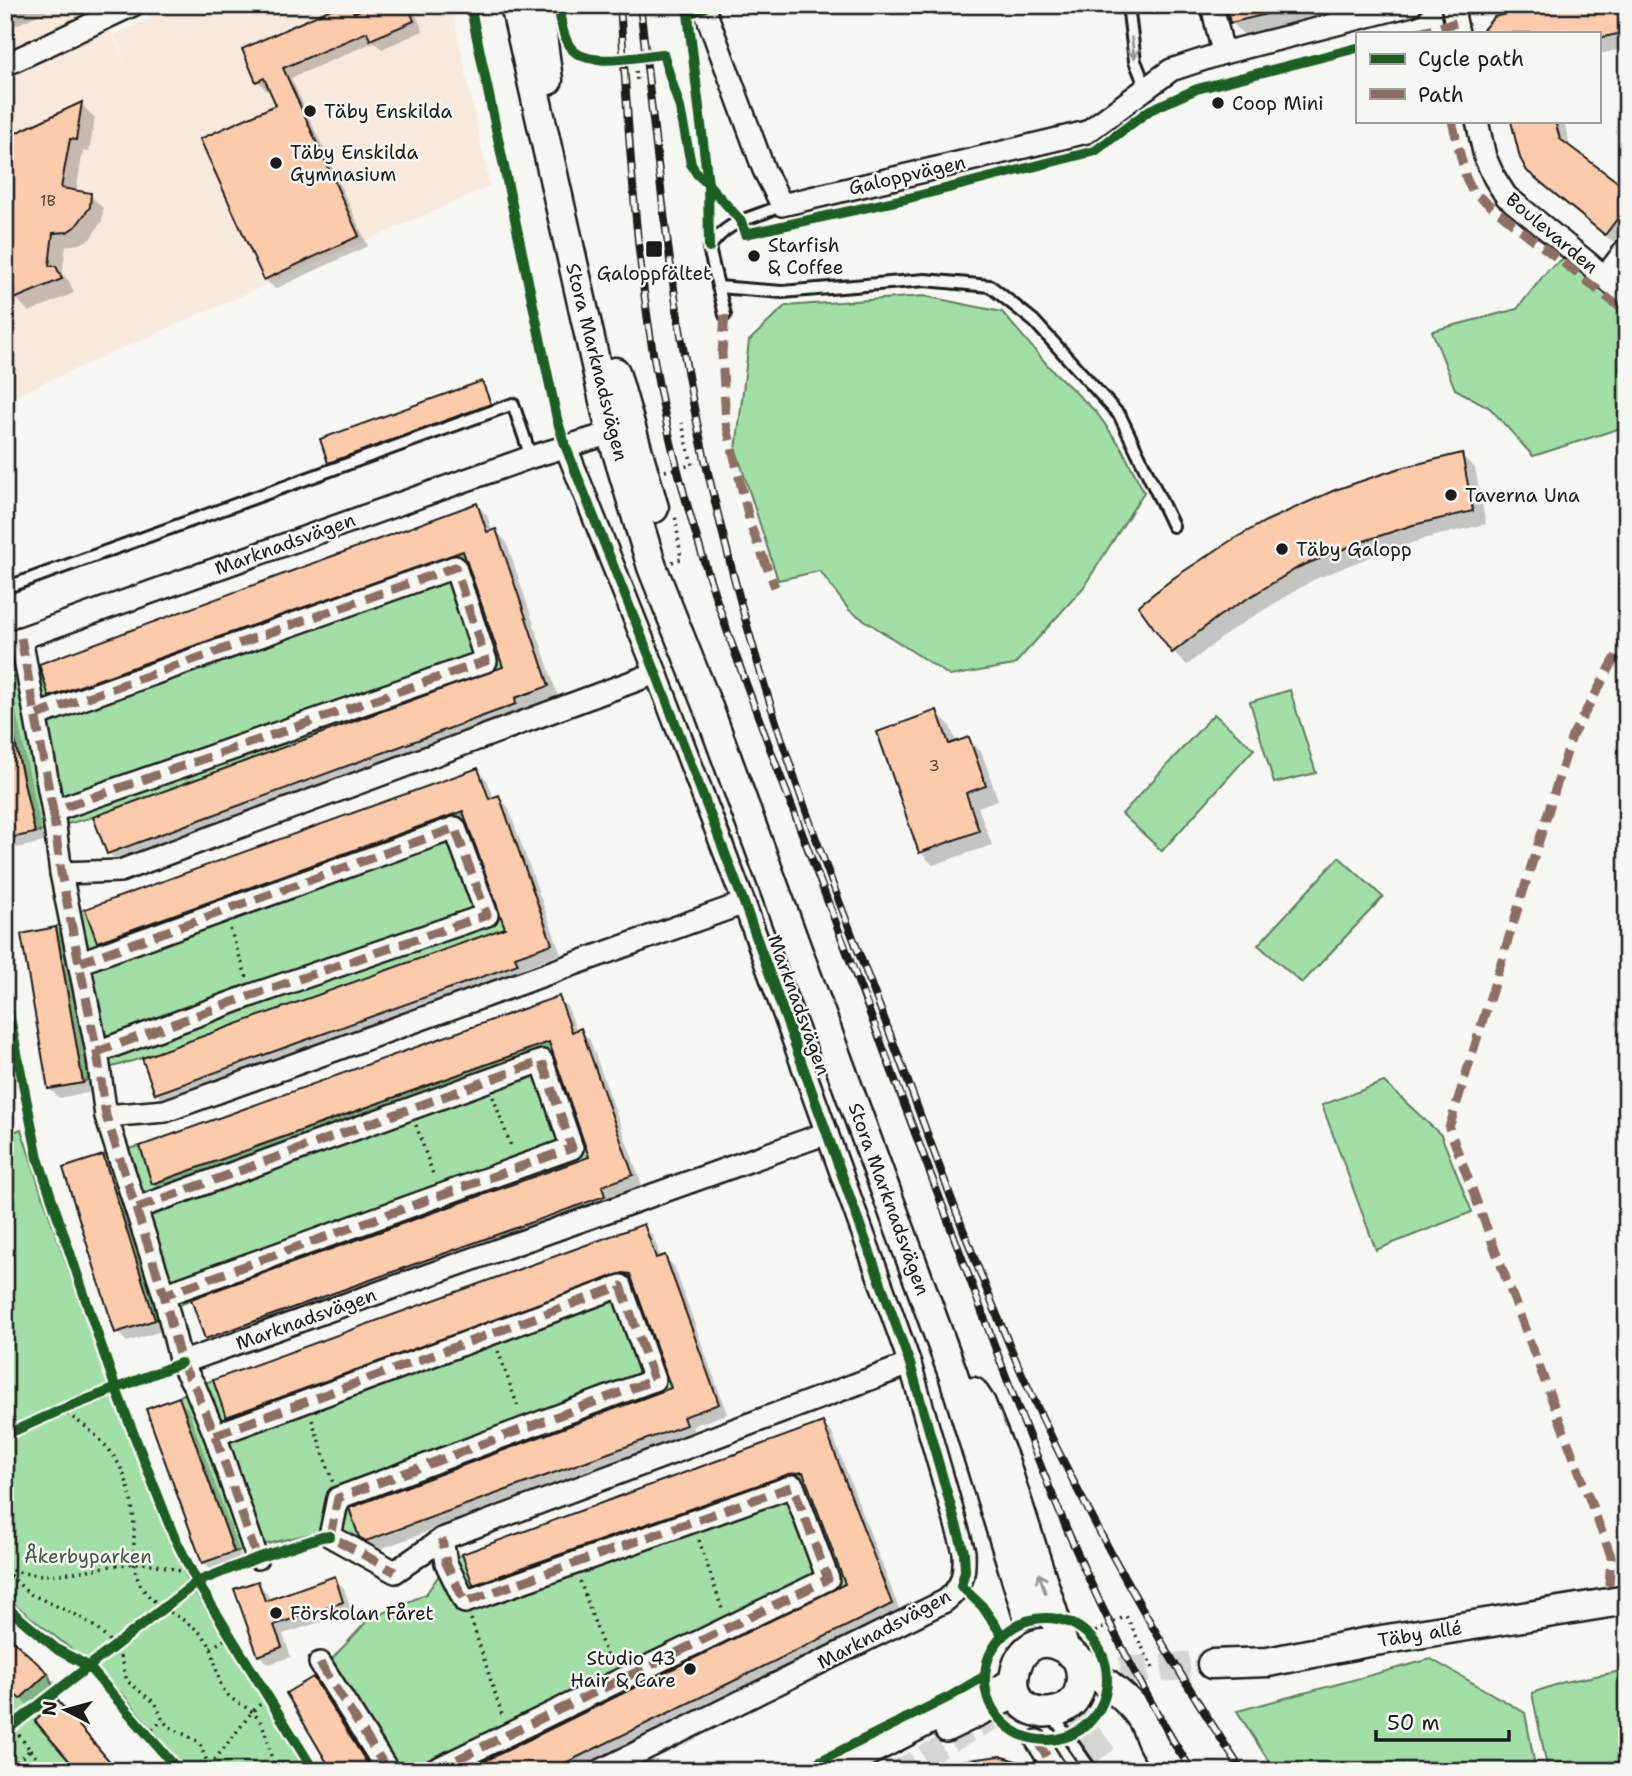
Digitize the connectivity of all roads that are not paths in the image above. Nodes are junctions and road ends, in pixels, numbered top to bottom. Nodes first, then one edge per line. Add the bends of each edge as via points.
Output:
1 (133, 5) edge
2 (515, 5) edge
3 (538, 5) edge
4 (1128, 5) edge
5 (1212, 5) edge
6 (1410, 5) edge
7 (1452, 5) edge
8 (706, 6) edge
9 (1458, 32) edge
10 (1223, 53) junction
11 (5, 65) edge
12 (1146, 89) junction
13 (1476, 122) edge
14 (782, 205) junction
15 (1627, 248) edge
16 (1605, 277) junction
17 (718, 287) junction
18 (1627, 297) edge
19 (725, 315) dead end
20 (622, 430) junction
21 (565, 445) junction
22 (531, 457) junction
23 (1173, 526) dead end
24 (5, 588) edge
25 (13, 641) edge
26 (656, 673) junction
27 (37, 715) junction
28 (53, 811) junction
29 (61, 873) junction
30 (744, 904) junction
31 (81, 962) junction
32 (97, 1052) junction
33 (106, 1116) junction
34 (827, 1133) junction
35 (137, 1208) junction
36 (164, 1295) junction
37 (181, 1363) junction
38 (910, 1364) junction
39 (953, 1374) junction
40 (215, 1436) junction
41 (442, 1539) junction
42 (257, 1558) road end
43 (1627, 1600) edge
44 (1081, 1646) junction
45 (1025, 1651) junction
46 (320, 1663) dead end
47 (1212, 1664) tunnel mouth
48 (1015, 1687) junction
49 (1077, 1698) junction
50 (1050, 1713) junction
51 (1037, 1741) dead end
52 (1154, 1744) junction
53 (388, 1771) edge
54 (432, 1771) edge
55 (600, 1771) edge
56 (837, 1771) tunnel mouth
57 (866, 1771) tunnel mouth
58 (1056, 1771) edge
59 (1092, 1771) edge
60 (1171, 1771) edge

1 - 11 street
2 - 20 street, Stora Marknadsvägen
3 - 20 street, Stora Marknadsvägen via 556,141
4 -> 12 lane via 1135,61
5 - 10 street
6 - 10 street, Galoppvägen
7 - 9 street
8 - 14 street via 764,170
10 - 12 street, Galoppvägen via 1171,70
12 - 14 street, Galoppvägen via 1087,132
13 - 16 street, Boulevarden via 1485,158 1506,196
14 - 17 lane via 720,232 709,248
15 - 16 street
16 - 18 street, Boulevarden
17 - 19 lane
17 - 23 lane via 782,292 925,280 990,286 1034,321 1120,416
20 - 21 street, Marknadsvägen
20 - 39 street, Stora Marknadsvägen via 709,710
21 - 22 street, Marknadsvägen
21 - 26 street, Marknadsvägen
22 - 24 lane via 513,404
22 - 25 street, Marknadsvägen
25 - 27 street
26 - 29 street via 120,872
26 - 30 street, Marknadsvägen
27 - 28 street
27 - 28 street via 455,567 486,662
28 - 29 street
29 - 31 street
30 - 33 street via 165,1111
30 - 34 street, Marknadsvägen
31 - 32 street
31 - 32 street via 455,828 486,915
32 - 33 street
33 - 35 street
34 - 37 street, Marknadsvägen
34 - 38 street, Marknadsvägen
35 - 36 street
35 - 36 street via 542,1062 572,1148
36 - 37 street
37 - 40 street
38 - 41 street
38 - 55 street, Marknadsvägen via 964,1552 965,1571 956,1592
39 - 44 street, Stora Marknadsvägen via 969,1385 981,1404 1003,1458 1040,1615
39 - 45 street, Stora Marknadsvägen via 951,1405
40 - 41 street via 621,1286 654,1380 338,1498 330,1536 395,1572
40 - 42 street
41 - 54 street via 446,1563 465,1602 793,1486 828,1579
43 - 47 street, Täby allé via 1268,1662
44 - 45 street via 1048,1643
44 - 49 street via 1082,1682
44 - 52 street via 1107,1683 1142,1717
45 - 48 street via 1016,1663
46 - 53 street
48 - 50 street via 1024,1704
48 - 56 street via 987,1694
48 - 57 street
49 - 50 street
49 - 52 street via 1103,1702
50 - 59 lane
51 - 58 street
52 - 60 street

